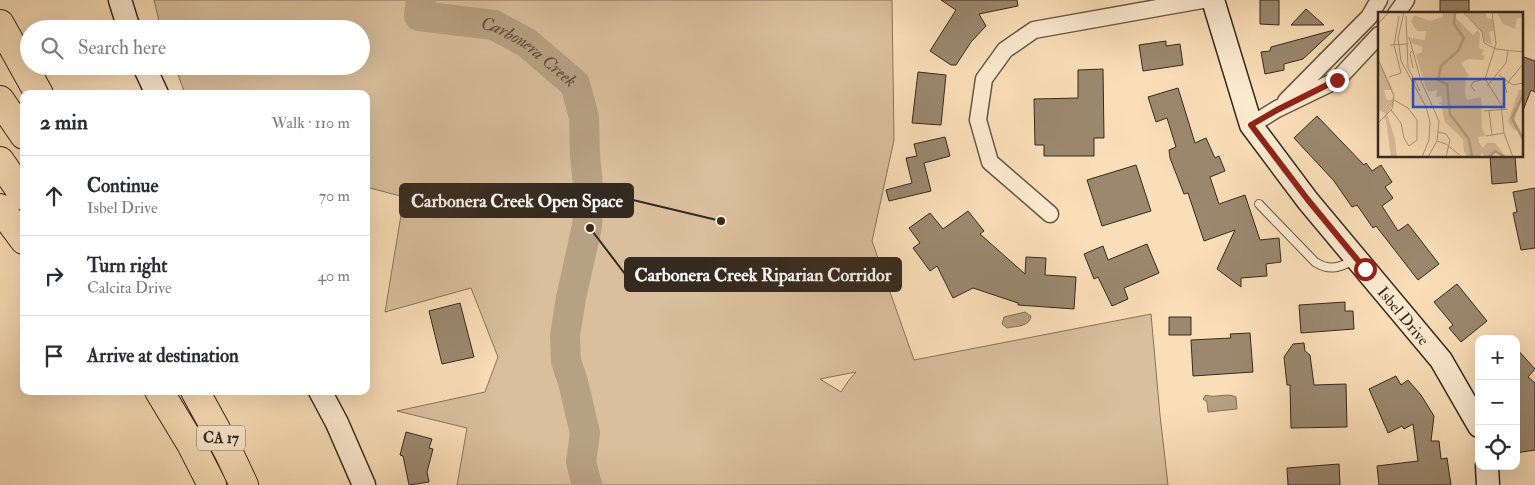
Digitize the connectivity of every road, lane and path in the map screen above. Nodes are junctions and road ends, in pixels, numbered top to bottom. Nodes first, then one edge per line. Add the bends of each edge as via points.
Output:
1 (120, 0) edge
2 (1202, 0) edge
3 (1213, 0) edge
4 (1379, 0) edge
5 (1406, 0) edge
6 (1397, 12) edge
7 (126, 20) edge
8 (0, 24) edge
9 (1378, 36) edge
10 (20, 60) edge
11 (28, 75) edge
12 (148, 75) edge
13 (37, 90) edge
14 (155, 90) edge
15 (0, 100) edge
16 (1277, 110) junction
17 (1251, 125) junction
18 (20, 129) edge
19 (0, 161) edge
20 (20, 190) edge
21 (1258, 204) dead end
22 (0, 208) edge
23 (1050, 214) dead end
24 (20, 235) edge
25 (1357, 259) junction
26 (156, 395) edge
27 (162, 395) edge
28 (197, 395) edge
29 (322, 395) edge
30 (174, 414) junction
31 (1478, 425) edge
32 (1487, 470) edge
33 (212, 485) edge
34 (244, 485) edge
35 (364, 485) edge
36 (1488, 485) edge

1 - 7 street
2 - 23 street via 1034,30 1005,50 984,80 978,120 990,162
3 - 17 street, Isbel Drive
4 - 16 street via 1369,17
5 - 6 street
8 - 10 highway
9 - 16 street via 1337,80
11 - 13 highway
12 - 14 street
15 - 18 highway
16 - 17 street
17 - 25 street, Isbel Drive
19 - 20 highway
21 - 25 lane via 1314,262 1323,267 1334,268
22 - 24 highway
25 - 31 street, Isbel Drive via 1441,360
26 - 30 highway
27 - 30 highway, CA 17
28 - 34 highway, CA 17
29 - 35 street
30 - 33 highway, CA 17
32 - 36 street

